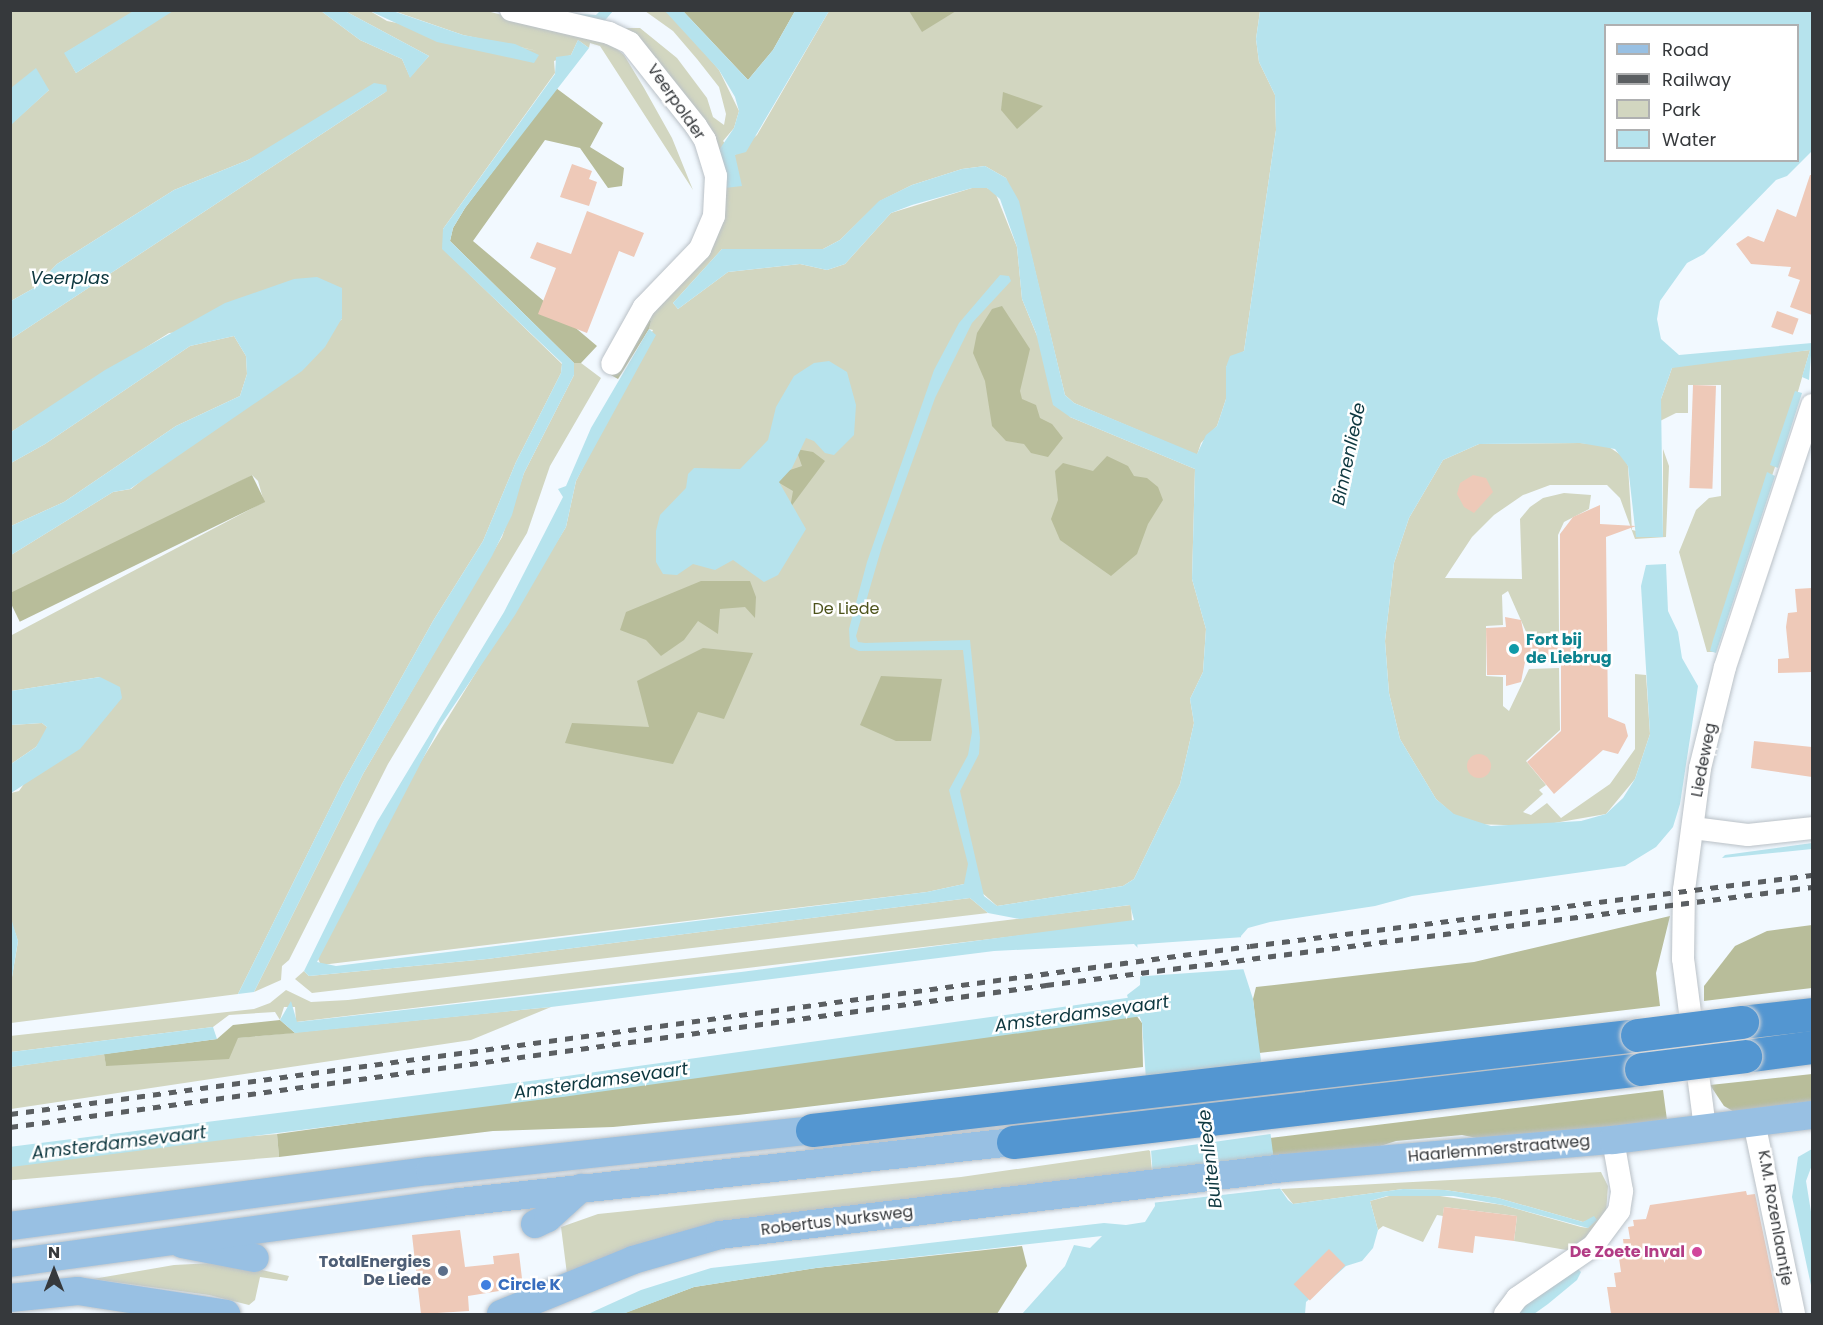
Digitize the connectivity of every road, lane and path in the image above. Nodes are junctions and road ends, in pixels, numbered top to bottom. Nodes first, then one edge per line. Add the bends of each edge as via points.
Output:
1 (511, 10) edge
2 (612, 364) dead end
3 (1812, 405) edge
4 (1693, 828) junction
5 (1812, 828) edge
6 (1812, 1014) edge
7 (1812, 1047) edge
8 (1812, 1115) edge
9 (1754, 1122) junction
10 (1705, 1128) junction
11 (812, 1130) joint
12 (1613, 1140) junction
13 (1012, 1142) joint
14 (1185, 1179) joint
15 (581, 1188) junction
16 (10, 1213) edge
17 (58, 1219) junction
18 (535, 1224) dead end
19 (10, 1226) edge
20 (168, 1240) junction
21 (255, 1258) dead end
22 (10, 1263) edge
23 (10, 1298) edge
24 (124, 1305) edge
25 (226, 1314) edge
26 (501, 1314) edge
27 (1505, 1314) edge
28 (1794, 1314) edge

1 - 2 street, Veerpolder via 609,33 630,44 696,126 705,140 716,176 714,216 700,249 644,307
3 - 4 street, Liedeweg via 1725,667 1700,768
4 - 5 street via 1748,835
4 - 10 street, Liedeweg via 1684,890 1683,959
6 - 11 highway, bridge
7 - 13 highway, bridge
8 - 9 main road, Haarlemmerstraatweg
9 - 10 main road, Haarlemmerstraatweg
9 - 28 street, K.M. Rozenlaantje
10 - 12 main road, Haarlemmerstraatweg
11 - 17 main road via 442,1170
12 - 14 main road, Haarlemmerstraatweg
12 - 27 street via 1622,1191 1619,1211 1593,1246 1517,1298
13 - 15 main road
14 - 26 main road, Robertus Nurksweg via 720,1235 633,1260
15 - 18 main road via 548,1218
15 - 20 main road
16 - 17 main road
17 - 19 main road
20 - 21 main road
20 - 22 main road
23 - 24 main road via 78,1291
24 - 25 main road

